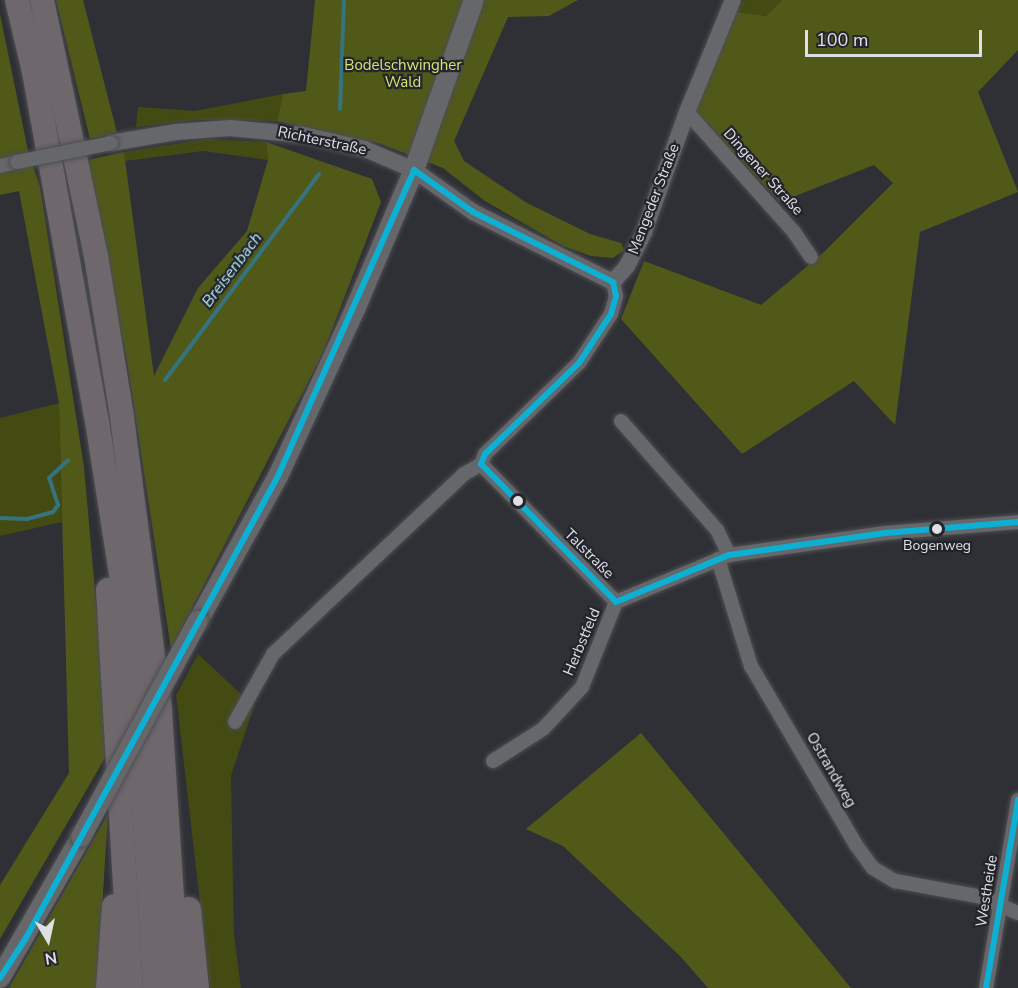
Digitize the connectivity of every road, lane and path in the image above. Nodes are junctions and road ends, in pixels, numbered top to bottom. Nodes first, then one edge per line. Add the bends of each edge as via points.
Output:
1 (17, 0) edge
2 (42, 0) edge
3 (474, 0) edge
4 (733, 0) edge
5 (687, 112) junction
6 (111, 143) joint
7 (0, 166) edge
8 (414, 170) junction
9 (812, 257) dead end
10 (613, 282) junction
11 (98, 421) junction
12 (621, 421) dead end
13 (481, 464) junction
14 (1018, 522) edge
15 (724, 557) junction
16 (616, 602) junction
17 (160, 711) junction
18 (235, 722) dead end
19 (493, 761) dead end
20 (1018, 804) edge
21 (122, 817) junction
22 (1003, 905) junction
23 (1018, 913) edge
24 (0, 978) edge
25 (108, 988) edge
26 (131, 988) edge
27 (155, 988) edge
28 (178, 988) edge
29 (197, 988) edge
30 (986, 988) edge

1 - 11 highway via 34,72
2 - 17 highway via 96,256 122,417
3 - 8 main road
4 - 5 street, Mengeder Straße
5 - 9 street, Dingener Straße
5 - 10 street, Mengeder Straße via 644,232 627,266
6 - 7 street, Richterstraße, bridge
6 - 8 street, Richterstraße via 176,132 270,130 365,149
8 - 10 street, Richterstraße via 473,212
8 - 24 main road, bridge via 278,476
10 - 13 street via 616,296 611,315 579,363 485,454
11 - 21 highway via 93,455 106,562
11 - 27 highway via 132,674
12 - 15 street via 717,530
13 - 16 street, Talstraße
13 - 18 street via 464,474 273,654
14 - 15 street, Talstraße via 885,533
15 - 16 street, Talstraße
15 - 22 street, Ostrandweg via 751,666 855,845 873,868 895,881 982,897
16 - 19 street, Herbstfeld via 582,687 543,729
17 - 28 highway
17 - 29 highway via 183,846
20 - 22 street, Westheide
21 - 25 highway
21 - 26 highway
22 - 23 street, Ostrandweg
22 - 30 street, Westheide

